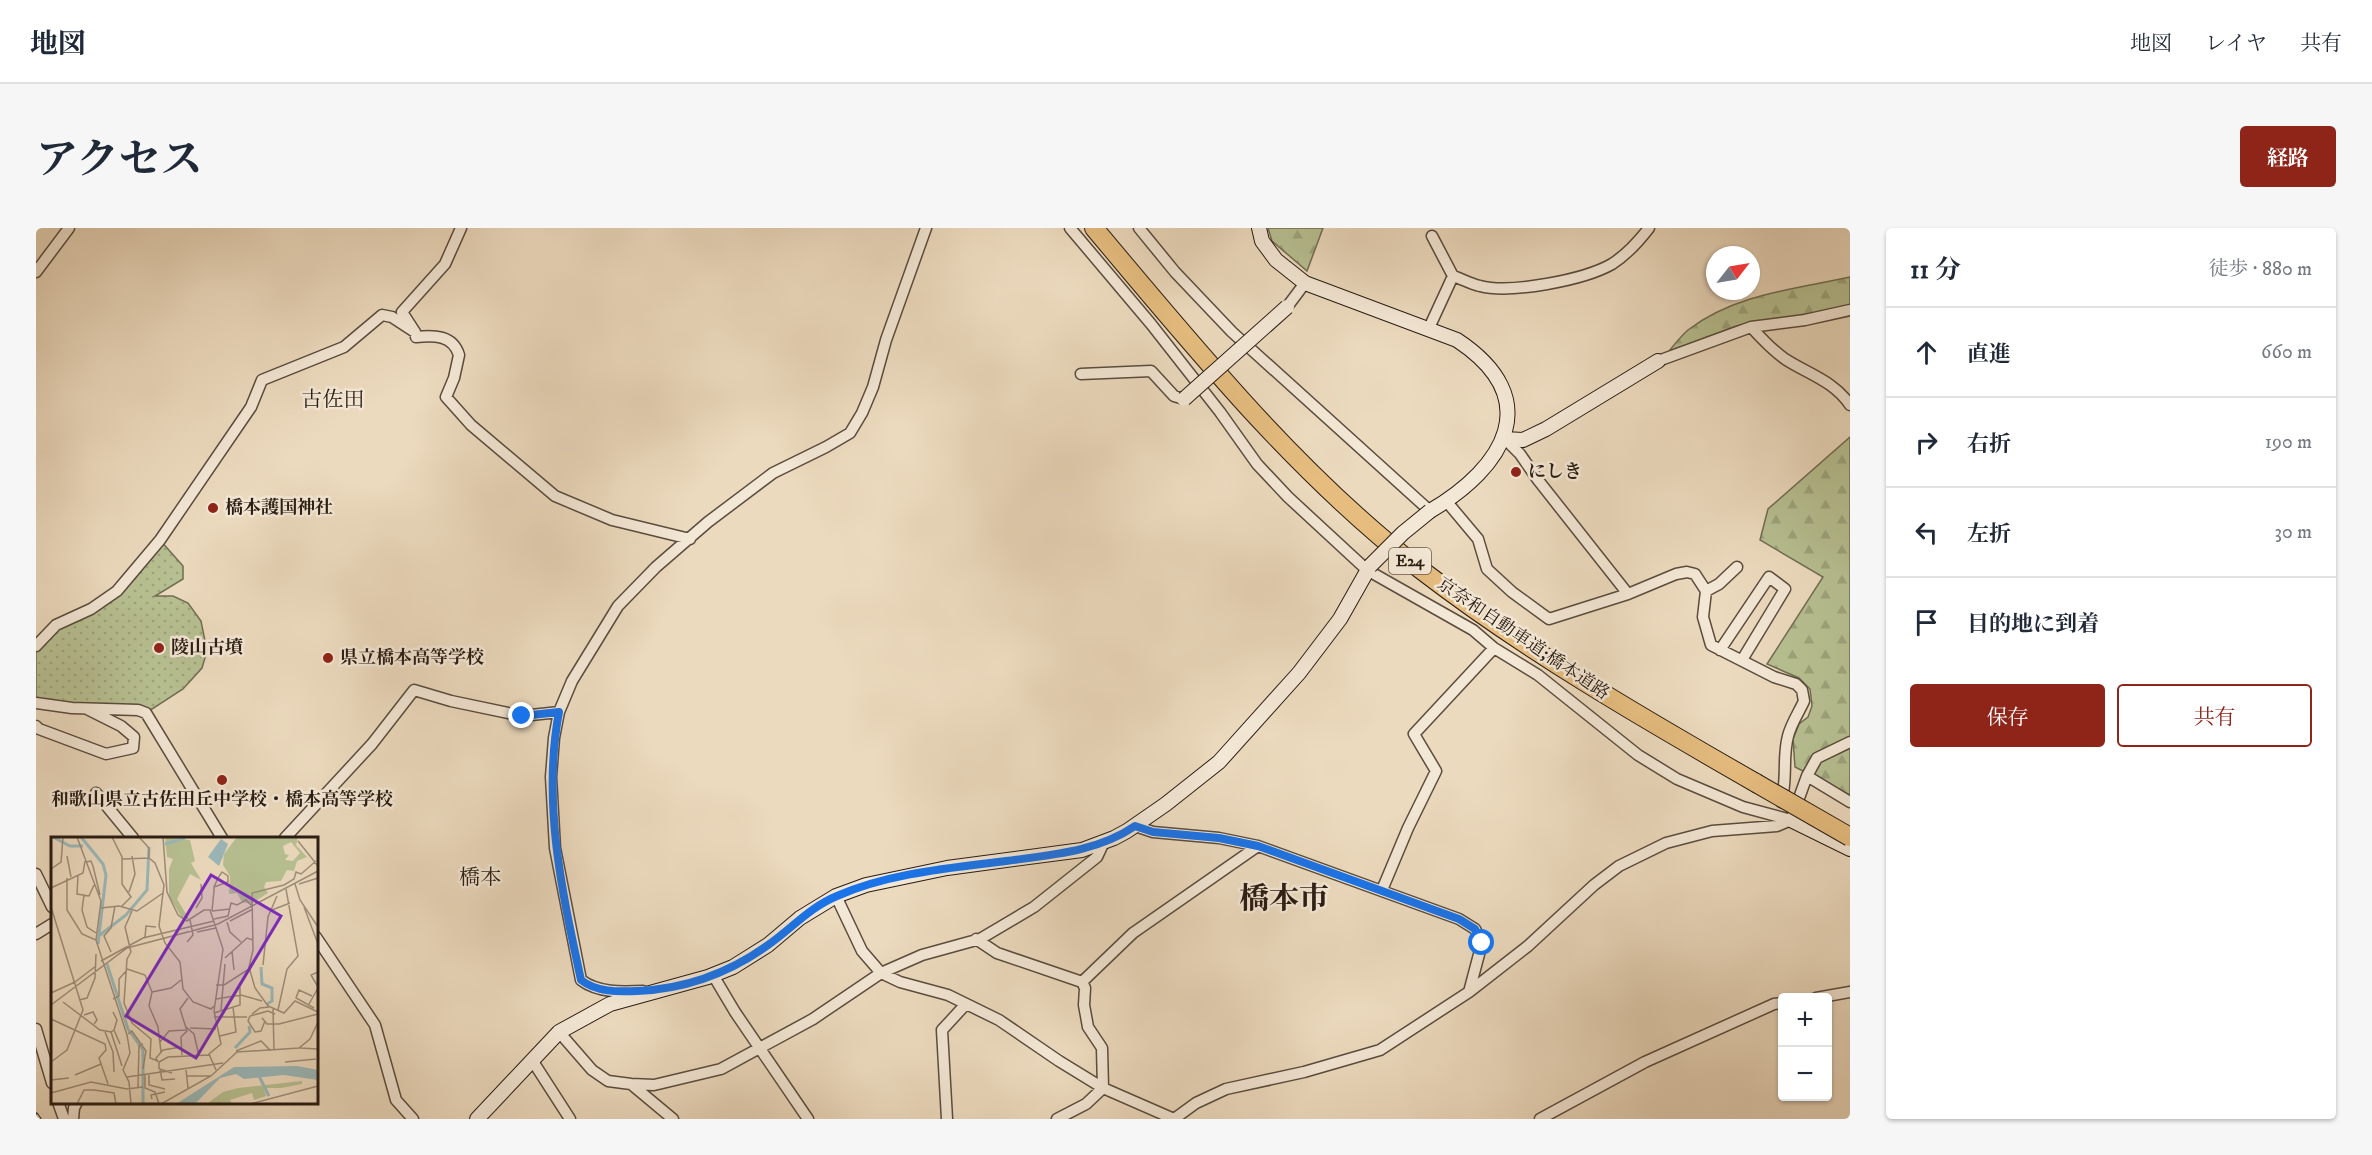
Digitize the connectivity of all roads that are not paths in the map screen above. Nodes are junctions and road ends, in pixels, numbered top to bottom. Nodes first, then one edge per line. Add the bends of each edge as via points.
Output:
1 (69, 228) edge
2 (461, 228) edge
3 (926, 228) edge
4 (1070, 228) edge
5 (1094, 228) edge
6 (1139, 228) edge
7 (1259, 228) edge
8 (1648, 228) edge
9 (1432, 236) dead end
10 (37, 269) edge
11 (1453, 276) junction
12 (1305, 283) junction
13 (1287, 307) joint
14 (1850, 310) edge
15 (1751, 327) junction
16 (1429, 328) junction
17 (414, 332) junction
18 (1658, 361) joint
19 (1081, 374) dead end
20 (1184, 399) joint
21 (1850, 405) edge
22 (1505, 439) junction
23 (1446, 502) junction
24 (1430, 511) junction
25 (690, 539) junction
26 (1737, 567) dead end
27 (1369, 568) junction
28 (1706, 591) junction
29 (1628, 594) junction
30 (36, 646) edge
31 (1494, 648) junction
32 (1720, 650) junction
33 (1742, 660) junction
34 (36, 703) edge
35 (84, 708) junction
36 (559, 712) junction
37 (36, 726) edge
38 (1850, 742) edge
39 (1807, 776) junction
40 (96, 793) dead end
41 (1850, 802) edge
42 (1777, 820) junction
43 (1791, 820) junction
44 (1135, 826) junction
45 (132, 837) edge
46 (221, 837) edge
47 (286, 837) edge
48 (1104, 842) junction
49 (1848, 842) edge
50 (1258, 846) junction
51 (36, 874) edge
52 (1382, 890) junction
53 (836, 896) junction
54 (51, 905) edge
55 (51, 925) edge
56 (36, 934) edge
57 (976, 939) junction
58 (318, 940) edge
59 (881, 973) junction
60 (713, 975) junction
61 (1082, 982) junction
62 (660, 990) junction
63 (1469, 992) junction
64 (1849, 993) edge
65 (1832, 996) edge
66 (966, 1004) junction
67 (1778, 1004) edge
68 (36, 1029) edge
69 (560, 1032) junction
70 (761, 1047) junction
71 (532, 1060) junction
72 (51, 1080) edge
73 (631, 1084) junction
74 (1103, 1088) junction
75 (59, 1104) edge
76 (76, 1104) edge
77 (64, 1119) edge
78 (73, 1119) edge
79 (413, 1119) edge
80 (477, 1119) edge
81 (570, 1119) edge
82 (673, 1119) edge
83 (808, 1119) edge
84 (947, 1119) edge
85 (1057, 1119) edge
86 (1174, 1119) edge
87 (1540, 1119) edge

1 - 10 street
2 - 17 street via 445,264 402,312
3 - 25 street via 873,387 850,433 773,473
4 - 27 street via 1164,340 1257,464 1288,498
5 - 49 highway, 京奈和自動車道;橋本道路 / E24, bridge via 1200,355 1285,448 1418,567 1556,666 1756,783
6 - 24 street via 1232,332
7 - 12 street via 1262,241 1276,260
8 - 11 street via 1612,264 1577,278 1511,288 1481,287
9 - 11 street
11 - 16 street
12 - 13 street
12 - 16 street
13 - 20 street, bridge
14 - 15 street
15 - 18 street
15 - 21 street via 1779,354 1823,379
16 - 22 street via 1477,353 1492,370 1505,393
17 - 25 street via 416,337 444,337 453,344 459,355 446,397 471,425 555,496 612,520
17 - 30 street via 382,315 344,346 262,380 251,407 155,547 117,591 91,609 56,625
18 - 22 street via 1546,429 1523,440
19 - 20 street via 1151,371 1174,396
22 - 23 street via 1491,460
22 - 29 street
23 - 24 street
23 - 29 street via 1478,539 1487,569 1550,619
24 - 27 street, bridge
25 - 36 street via 618,606 572,681
26 - 28 street
27 - 31 street via 1473,630
27 - 44 street via 1340,619 1299,673 1219,762
28 - 29 street via 1695,574 1687,572
28 - 32 street via 1703,617 1711,645
31 - 42 street via 1538,675 1638,755 1677,779
31 - 52 street via 1414,734 1436,771
32 - 33 street
32 - 33 street via 1769,577 1785,589
33 - 42 street via 1796,684 1804,695 1788,734 1786,786
34 - 35 street
35 - 37 street via 121,726 134,737 133,748 106,754
35 - 46 street via 146,713
36 - 47 street via 522,716 414,690 372,744
36 - 62 street via 551,777 555,848 581,980 620,992
38 - 39 street via 1817,758
39 - 41 street
39 - 43 street
40 - 45 street
42 - 43 street
42 - 63 street via 1666,843 1619,866
43 - 49 street
44 - 48 street
44 - 50 street via 1153,832
48 - 53 street via 1082,850 947,868 866,885
48 - 57 street via 1097,857 1034,907
50 - 52 street
50 - 61 street via 1133,933
51 - 54 street
52 - 63 street via 1459,919 1475,929 1482,943
53 - 59 street via 862,951
53 - 60 street via 800,918 768,945
55 - 56 street
57 - 59 street via 922,955
57 - 61 street via 997,953
58 - 79 street via 375,1025 396,1100
59 - 66 street
59 - 70 street via 813,1019
60 - 62 street
60 - 70 street
61 - 74 street via 1088,1027 1102,1048
62 - 69 street via 610,1004
63 - 86 street via 1380,1050 1226,1089
64 - 65 street
66 - 74 street via 999,1020
66 - 84 street via 942,1030
67 - 87 street via 1645,1062
68 - 72 street
69 - 71 street
69 - 73 street via 592,1070 608,1081
70 - 73 street via 721,1069 664,1083
70 - 83 street
71 - 80 street
71 - 81 street
73 - 82 street
74 - 85 street via 1086,1104
74 - 86 street
75 - 77 street
76 - 78 street

